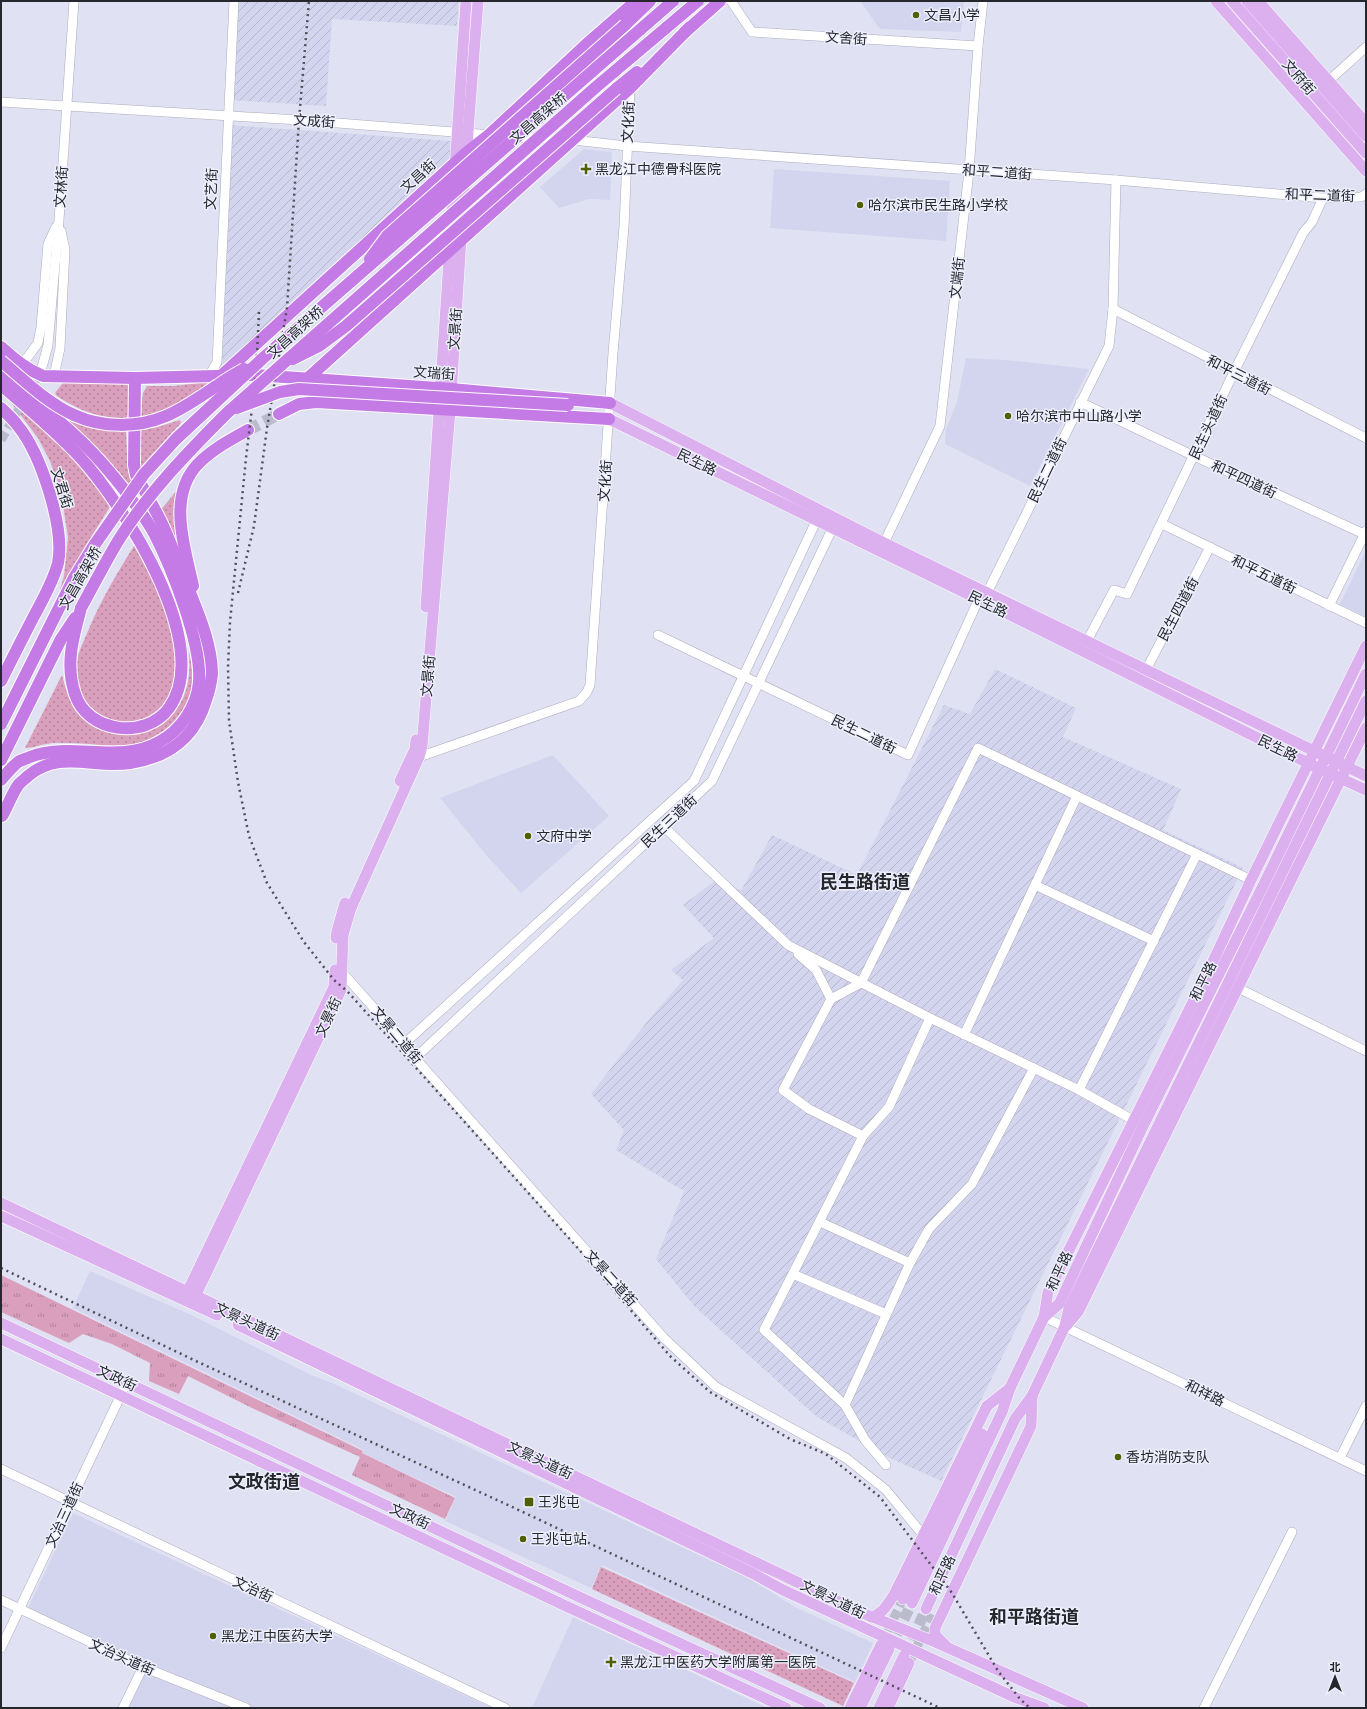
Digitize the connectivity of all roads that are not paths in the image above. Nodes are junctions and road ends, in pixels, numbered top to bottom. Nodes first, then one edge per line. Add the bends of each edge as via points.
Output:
1 (74, 1) edge
2 (234, 1) edge
3 (466, 1) edge
4 (478, 1) edge
5 (635, 1) edge
6 (650, 1) edge
7 (673, 1) edge
8 (698, 1) edge
9 (720, 1) edge
10 (731, 1) edge
11 (983, 1) edge
12 (1216, 1) edge
13 (1232, 1) edge
14 (1247, 1) edge
15 (1258, 1) edge
16 (690, 27) junction
17 (978, 46) junction
18 (1366, 47) edge
19 (1326, 84) junction
20 (630, 88) junction
21 (1, 102) edge
22 (66, 106) junction
23 (230, 115) junction
24 (1366, 123) edge
25 (463, 133) junction
26 (489, 135) junction
27 (1366, 136) edge
28 (573, 140) junction
29 (627, 146) junction
30 (466, 153) junction
31 (1366, 153) edge
32 (456, 162) junction
33 (969, 171) junction
34 (1366, 171) edge
35 (1116, 180) junction
36 (1366, 194) edge
37 (1323, 198) junction
38 (59, 220) junction
39 (462, 240) junction
40 (450, 251) junction
41 (357, 277) junction
42 (1113, 309) junction
43 (1, 347) edge
44 (262, 359) junction
45 (1, 361) edge
46 (20, 363) junction
47 (280, 366) junction
48 (41, 371) tunnel mouth
49 (1234, 372) junction
50 (1, 374) edge
51 (54, 376) junction
52 (215, 376) junction
53 (135, 378) junction
54 (307, 379) junction
55 (1, 385) edge
56 (446, 388) junction
57 (1080, 402) junction
58 (610, 403) junction
59 (1, 408) edge
60 (444, 410) junction
61 (227, 413) junction
62 (279, 414) tunnel mouth
63 (609, 419) junction
64 (248, 430) tunnel mouth
65 (1366, 438) edge
66 (1194, 456) junction
67 (818, 516) junction
68 (834, 524) junction
69 (1162, 524) junction
70 (1365, 533) edge
71 (884, 543) junction
72 (1210, 547) junction
73 (982, 594) junction
74 (1329, 606) junction
75 (81, 608) junction
76 (200, 617) junction
77 (1366, 623) edge
78 (658, 635) dead end
79 (1087, 641) junction
80 (1366, 646) edge
81 (1146, 670) junction
82 (1366, 674) edge
83 (744, 676) junction
84 (1, 681) edge
85 (758, 684) junction
86 (1366, 701) edge
87 (1, 724) edge
88 (1366, 728) edge
89 (1314, 751) junction
90 (419, 757) junction
91 (1326, 757) junction
92 (1, 760) edge
93 (51, 763) junction
94 (1308, 763) junction
95 (1342, 765) junction
96 (1320, 769) junction
97 (1336, 776) junction
98 (1366, 776) edge
99 (1, 780) edge
100 (1366, 790) edge
101 (1077, 796) junction
102 (1, 802) edge
103 (2, 817) edge
104 (663, 826) junction
105 (1197, 854) junction
106 (1251, 880) junction
107 (1035, 885) junction
108 (1154, 941) junction
109 (788, 945) junction
110 (1230, 953) junction
111 (1240, 958) junction
112 (1209, 970) junction
113 (341, 971) junction
114 (861, 983) junction
115 (1238, 988) junction
116 (830, 999) junction
117 (1205, 1002) junction
118 (1215, 1009) junction
119 (930, 1018) junction
120 (964, 1035) junction
121 (404, 1043) junction
122 (1366, 1052) edge
123 (415, 1058) junction
124 (1034, 1068) junction
125 (1079, 1090) junction
126 (1133, 1120) junction
127 (863, 1136) junction
128 (1, 1203) edge
129 (1, 1216) edge
130 (820, 1222) junction
131 (910, 1263) junction
132 (793, 1274) junction
133 (190, 1297) junction
134 (886, 1314) junction
135 (1044, 1317) junction
136 (1, 1323) edge
137 (1065, 1326) junction
138 (1, 1339) edge
139 (127, 1382) junction
140 (1010, 1388) junction
141 (120, 1396) junction
142 (1032, 1396) junction
143 (845, 1405) junction
144 (1366, 1406) edge
145 (1340, 1458) junction
146 (886, 1465) dead end
147 (1, 1469) edge
148 (1366, 1471) edge
149 (70, 1502) junction
150 (1292, 1532) dead end
151 (923, 1535) junction
152 (1, 1600) edge
153 (907, 1601) tunnel mouth
154 (20, 1610) junction
155 (930, 1611) tunnel mouth
156 (870, 1617) junction
157 (1, 1648) edge
158 (950, 1649) junction
159 (143, 1667) junction
160 (123, 1708) edge
161 (246, 1708) edge
162 (505, 1708) edge
163 (786, 1708) edge
164 (820, 1708) edge
165 (850, 1708) edge
166 (860, 1708) edge
167 (879, 1708) edge
168 (888, 1708) edge
169 (1044, 1708) edge
170 (1083, 1708) edge
171 (1204, 1708) edge

1 - 22 street, 文林街
2 - 23 street, 文艺街
3 - 25 main road, 文景街
4 - 25 main road, 文景街
5 - 26 highway, 文昌街
6 - 41 highway, bridge via 387,236
7 - 41 highway, 文昌高架桥, bridge
8 - 47 highway, 文昌高架桥, bridge via 590,92
9 - 16 highway
10 - 17 street, 文舍街 via 752,32
11 - 17 street, 文端街
12 - 34 main road
13 - 31 main road, 文府街
14 - 19 main road, 文府街
15 - 19 main road, 文府街
16 - 20 highway
16 - 47 highway, bridge via 346,326 319,346
17 - 33 street, 文端街
18 - 19 street
19 - 24 main road, 文府街
19 - 27 main road, 文府街
20 - 28 highway
20 - 29 street, 文化街
21 - 22 street, 文成街
22 - 23 street, 文成街
22 - 38 street, 文林街
23 - 25 street, 文成街
23 - 52 street, 文艺街 via 218,362
25 - 26 street, 文成街
25 - 30 main road, 文景街
25 - 32 main road, 文景街
26 - 28 street, 文成街
26 - 30 highway, 文昌街
28 - 29 street, 文成街
28 - 39 highway
29 - 33 street, 和平二道街
29 - 58 street, 文化街 via 624,227
30 - 32 highway, 文昌街
30 - 39 main road, 文景街
32 - 40 main road, 文景街
32 - 52 highway, 文昌街
33 - 35 street, 和平二道街
33 - 71 street, 文端街 via 940,426
35 - 37 street, 和平二道街
35 - 42 street, 民生二道街
36 - 37 street, 和平二道街 via 1361,197
37 - 49 street, 民生头道街
38 - 46 street via 48,244 38,343
38 - 48 street, 文林街 via 48,345
38 - 51 street via 65,250 60,348
39 - 40 highway
39 - 56 main road, 文景街
40 - 54 highway
40 - 56 main road, 文景街
41 - 44 highway, 文昌高架桥, bridge
42 - 49 street, 和平三道街
42 - 57 street, 民生二道街 via 1109,346
43 - 46 highway
44 - 45 highway, bridge via 166,416 129,425 111,424 75,415 44,396
44 - 87 highway, 文昌高架桥, bridge via 176,439 134,487 74,578
46 - 51 highway via 43,376
47 - 61 highway, 文昌高架桥, bridge
49 - 65 street, 和平三道街
49 - 66 street, 民生头道街
50 - 99 highway via 52,414 80,440 103,464 153,532 170,568 194,641 199,682 187,717 159,742 139,750 63,750 40,753 19,761
51 - 53 highway
52 - 53 highway
52 - 54 highway, 文瑞街 via 256,375
53 - 76 highway via 136,474 164,527
54 - 56 highway, 文瑞街
55 - 75 highway via 45,422 80,457 105,489 154,568 174,621 181,670 180,685 162,716 149,724 132,729 109,726 91,718 83,708 75,696 70,674 70,649
56 - 58 highway, 文瑞街
56 - 60 main road, 文景街
57 - 66 street, 和平四道街
57 - 73 street, 民生二道街
58 - 63 street, 文化街
58 - 67 main road, 民生路
59 - 84 highway, 文君街 via 18,426 32,448 55,513 59,539 58,563 49,588
60 - 62 highway via 316,402 299,404
60 - 63 highway
60 - 90 main road, 文景街 via 422,746
60 - 133 main road, 文景街 via 414,749 344,906 337,931 334,987
61 - 63 highway, bridge via 273,394 299,389 582,406
61 - 75 highway, 文昌高架桥, bridge via 189,451 153,494 119,541
63 - 67 main road, 民生路
63 - 90 street, 文化街 via 590,685 587,692 579,701
64 - 76 highway via 210,453 197,465 187,480 181,496 182,532
66 - 69 street, 民生头道街
66 - 70 street, 和平四道街
67 - 68 main road, 民生路
67 - 83 street, 民生三道街
68 - 71 main road, 民生路
68 - 73 main road, 民生路
68 - 85 street, 民生三道街
69 - 72 street, 和平五道街
69 - 79 street, 民生头道街 via 1127,594 1114,590
70 - 74 street
71 - 73 main road, 民生路
72 - 74 street, 和平五道街
72 - 81 street, 民生四道街
73 - 79 main road, 民生路
73 - 85 street, 民生二道街 via 908,755
73 - 94 main road, 民生路
74 - 77 street, 和平五道街
75 - 92 highway, 文昌高架桥 via 61,639
76 - 93 highway via 212,674 203,713 184,741 152,758 129,763
78 - 83 street, 民生二道街
79 - 81 main road, 民生路
80 - 89 main road, 和平路
81 - 89 main road, 民生路
82 - 91 main road, 和平路
83 - 85 street, 民生二道街
83 - 121 street, 民生三道街 via 694,781
85 - 104 street, 民生三道街 via 712,781
86 - 95 main road, 和平路
88 - 95 main road, 和平路
89 - 91 main road, 民生路
89 - 94 main road, 和平路
90 - 113 main road, 文景街 via 351,908 343,935
91 - 95 main road, 民生路
91 - 96 main road, 和平路
93 - 102 highway via 31,766 15,781
93 - 103 highway via 34,771 19,784
94 - 96 main road, 民生路
94 - 106 main road, 和平路
95 - 97 main road, 和平路
95 - 98 main road, 民生路
96 - 97 main road, 民生路
96 - 110 main road, 和平路
97 - 100 main road, 民生路
97 - 111 main road, 和平路
97 - 115 main road, 和平路
101 - 105 street
101 - 107 street
101 - 114 street via 978,748
104 - 109 street
104 - 123 street, 民生三道街
105 - 106 street
105 - 108 street
106 - 112 main road, 和平路
107 - 108 street
107 - 120 street
108 - 125 street
109 - 114 street
109 - 116 street via 816,970
110 - 112 main road
110 - 117 main road, 和平路
111 - 115 main road
111 - 118 main road, 和平路
112 - 117 main road
112 - 126 main road, 和平路
113 - 121 street, 文景二道街
113 - 133 main road, 文景街 via 341,990
114 - 116 street
114 - 119 street
115 - 118 main road
115 - 122 street
115 - 137 main road, 和平路 via 1078,1312
116 - 127 street via 783,1090 809,1109
117 - 135 main road, 和平路 via 1058,1304
118 - 137 main road, 和平路 via 1069,1308
119 - 120 street
119 - 127 street via 889,1107
120 - 124 street
121 - 123 street, 文景二道街
123 - 151 street, 文景二道街 via 664,1338 716,1387 846,1458 886,1490
124 - 125 street
124 - 131 street via 972,1184 929,1229
125 - 126 street
126 - 135 main road, 和平路 via 1048,1292
127 - 130 street
128 - 133 main road, 文景头道街
129 - 133 main road, 文景头道街
130 - 131 street
130 - 132 street
131 - 134 street
132 - 134 street
132 - 143 street via 764,1330
133 - 156 main road, 文景头道街 via 218,1307
133 - 169 main road, 文景头道街 via 790,1594 1001,1691
134 - 143 street
135 - 137 street, 和祥路
135 - 140 main road, 和平路
136 - 139 main road, 文政街
137 - 142 main road, 和平路
137 - 145 street, 和祥路
138 - 141 main road, 文政街
139 - 141 street, 文治三道街
139 - 164 main road, 文政街
140 - 151 main road via 987,1406
140 - 153 main road via 994,1409
141 - 149 street, 文治三道街
141 - 163 main road, 文政街
142 - 155 main road, 和平路
142 - 158 main road via 1031,1426 935,1628 935,1635
143 - 146 street via 865,1440
144 - 145 street
145 - 148 street, 和祥路
147 - 149 street, 文治街
149 - 154 street, 文治三道街
149 - 162 street, 文治街
150 - 171 street
151 - 156 main road via 894,1595 883,1611 877,1616
152 - 154 street, 文治头道街
154 - 157 street, 文治三道街
154 - 159 street, 文治头道街
156 - 158 main road, 文景头道街
158 - 170 main road, 文景头道街
159 - 160 street
159 - 161 street, 文治头道街
165 - 166 main road via 885,1647
167 - 168 main road via 908,1658

